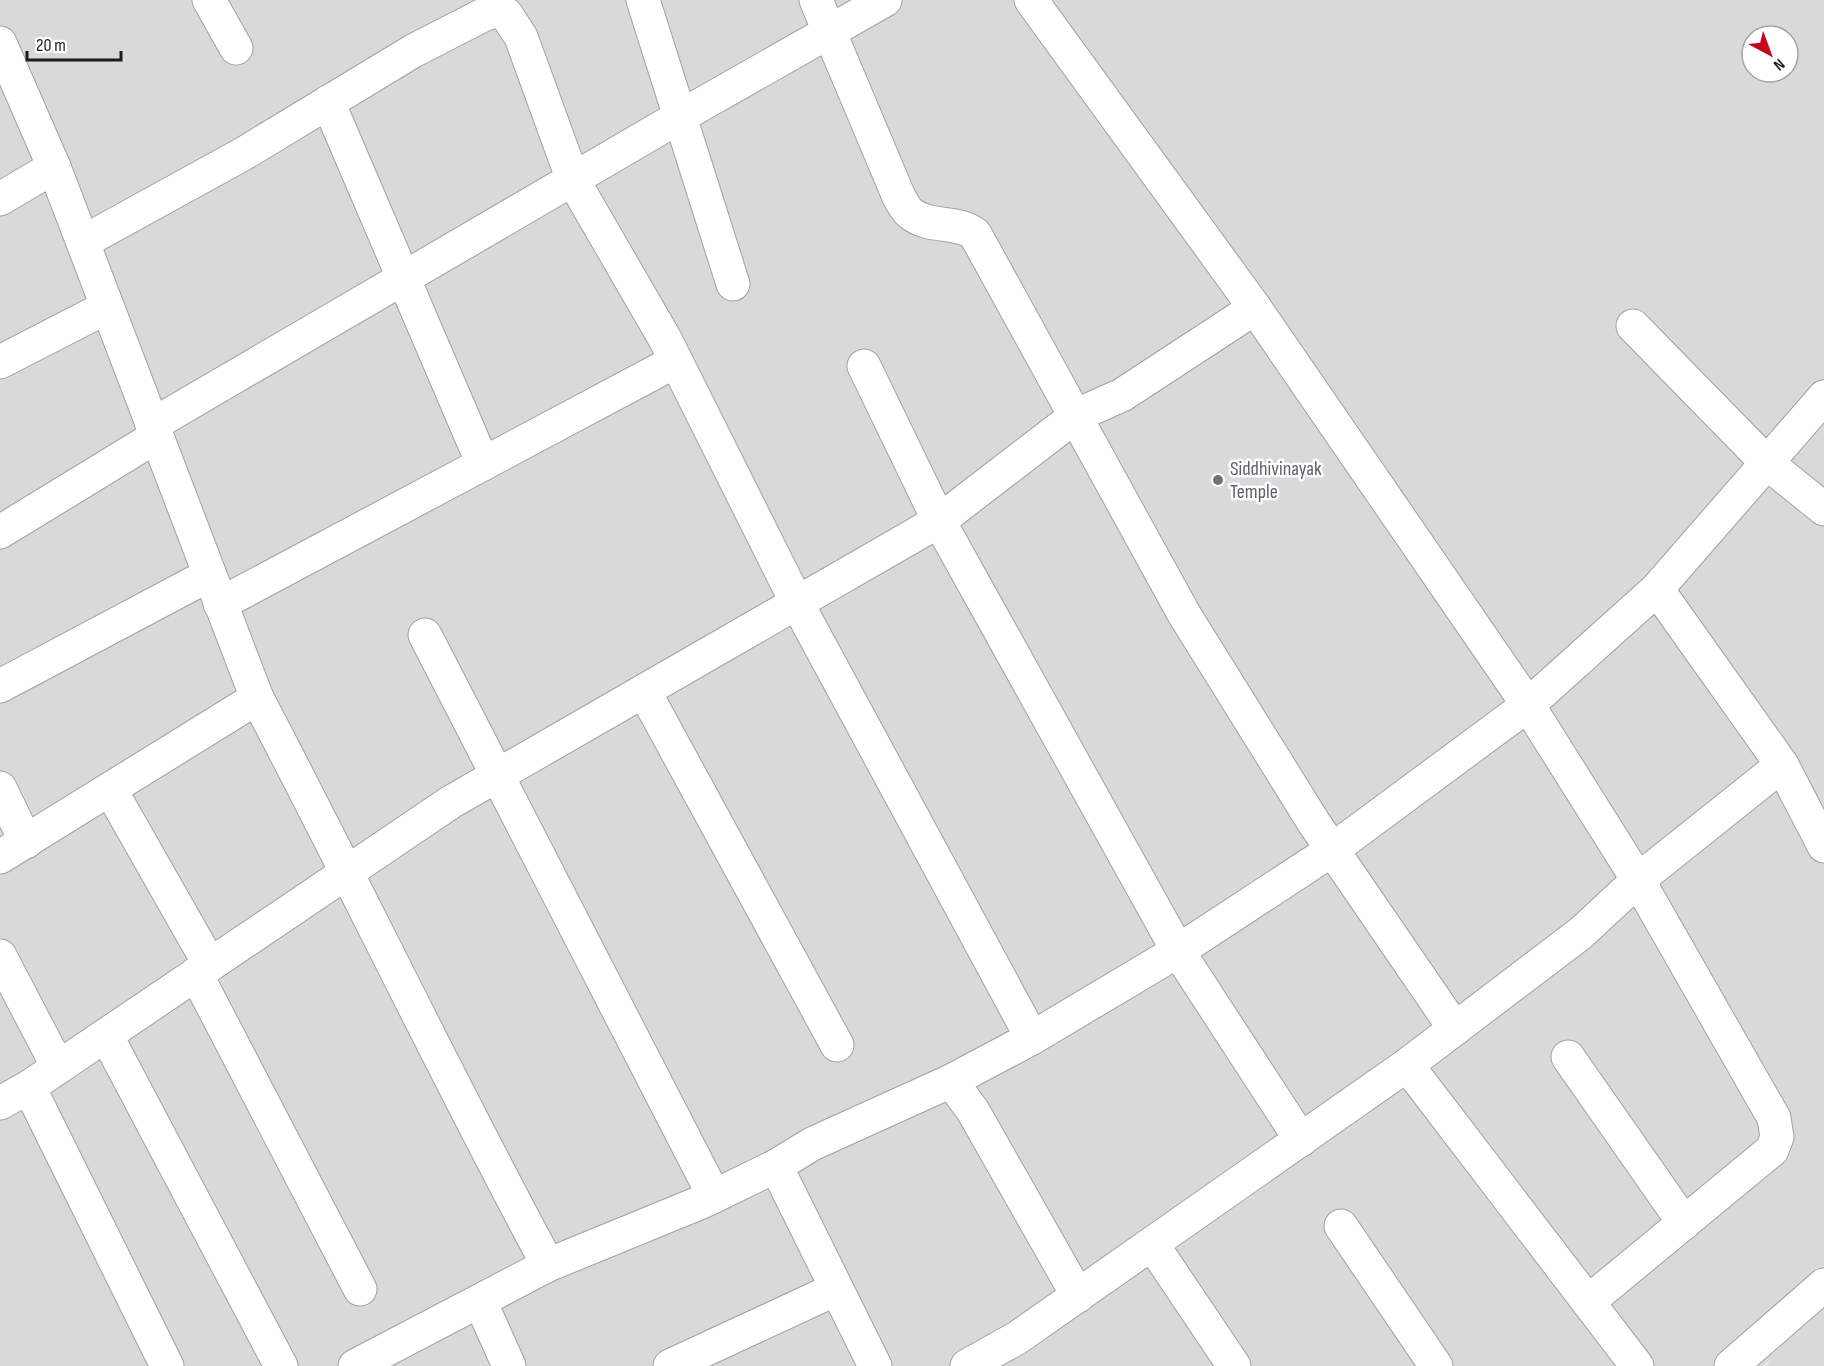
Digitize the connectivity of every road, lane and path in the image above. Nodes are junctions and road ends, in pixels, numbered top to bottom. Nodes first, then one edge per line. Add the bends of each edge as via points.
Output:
1 (209, 0) edge
2 (643, 0) edge
3 (816, 0) edge
4 (885, 0) edge
5 (1032, 0) edge
6 (828, 33) junction
7 (0, 43) edge
8 (236, 48) dead end
9 (328, 102) junction
10 (681, 116) junction
11 (54, 167) junction
12 (573, 180) junction
13 (0, 199) edge
14 (83, 242) junction
15 (403, 278) junction
16 (733, 284) dead end
17 (107, 307) junction
18 (1255, 308) junction
19 (1633, 326) dead end
20 (676, 361) junction
21 (0, 362) edge
22 (864, 366) dead end
23 (1824, 397) edge
24 (1077, 415) junction
25 (154, 431) junction
26 (1767, 462) junction
27 (483, 464) junction
28 (1824, 509) edge
29 (939, 521) junction
30 (0, 532) edge
31 (1657, 589) junction
32 (215, 590) junction
33 (797, 603) junction
34 (424, 635) dead end
35 (0, 686) edge
36 (644, 691) junction
37 (257, 698) junction
38 (1528, 705) junction
39 (1782, 765) junction
40 (497, 775) junction
41 (0, 788) edge
42 (110, 789) junction
43 (1824, 846) edge
44 (13, 850) edge
45 (1332, 850) junction
46 (348, 872) junction
47 (1638, 880) junction
48 (1178, 951) junction
49 (0, 956) edge
50 (203, 969) junction
51 (1455, 1029) junction
52 (106, 1035) junction
53 (1032, 1038) junction
54 (837, 1045) dead end
55 (1568, 1057) dead end
56 (1407, 1065) junction
57 (58, 1067) junction
58 (951, 1080) junction
59 (29, 1087) junction
60 (0, 1103) edge
61 (1301, 1140) junction
62 (776, 1166) junction
63 (714, 1196) junction
64 (1684, 1223) junction
65 (1341, 1226) dead end
66 (1152, 1244) junction
67 (548, 1265) junction
68 (360, 1288) dead end
69 (836, 1289) junction
70 (1821, 1294) edge
71 (1078, 1296) junction
72 (480, 1300) junction
73 (1588, 1302) junction
74 (167, 1366) edge
75 (281, 1366) edge
76 (355, 1366) edge
77 (509, 1366) edge
78 (670, 1366) edge
79 (875, 1366) edge
80 (967, 1366) edge
81 (1234, 1366) edge
82 (1436, 1366) edge
83 (1637, 1366) edge
84 (1731, 1366) edge

1 - 8 street
2 - 10 street
3 - 6 street
4 - 6 street
5 - 18 street
6 - 10 street
6 - 24 street via 899,197 911,214 928,222 967,227 975,234
7 - 11 street
9 - 12 street via 413,51 497,11 506,14 521,37
9 - 14 street
9 - 15 street
10 - 12 street
10 - 16 street
11 - 13 street
11 - 14 street
12 - 15 street
12 - 20 street
14 - 17 street
15 - 25 street
15 - 27 street
17 - 21 street
17 - 25 street
18 - 24 street via 1122,395
18 - 38 street
19 - 26 street
20 - 27 street
20 - 33 street
22 - 29 street
23 - 26 street
24 - 29 street
24 - 45 street via 1184,614
25 - 30 street
25 - 32 street
26 - 28 street
26 - 31 street
27 - 32 street
29 - 33 street
29 - 48 street
31 - 38 street
31 - 39 street
32 - 35 street
32 - 37 street
33 - 36 street
33 - 53 street
34 - 40 street
36 - 40 street
36 - 54 street
37 - 42 street
37 - 46 street
38 - 45 street
38 - 47 street
39 - 43 street
39 - 47 street
40 - 46 street via 451,801
40 - 63 street
41 - 44 street
42 - 44 street
42 - 50 street
45 - 48 street
45 - 51 street
46 - 50 street
46 - 67 street via 474,1127
47 - 51 street via 1581,933
47 - 64 street via 1754,1080 1774,1118 1778,1137 1772,1150
48 - 53 street
48 - 61 street
49 - 57 street
50 - 52 street
50 - 68 street
51 - 56 street
52 - 57 street
52 - 75 street
53 - 58 street
55 - 64 street
56 - 61 street
56 - 73 street
57 - 59 street
58 - 62 street via 812,1144
58 - 71 street via 974,1111
59 - 60 street
59 - 74 street
61 - 66 street
62 - 63 street
62 - 69 street
63 - 67 street
64 - 73 street
65 - 82 street
66 - 71 street
66 - 81 street
67 - 72 street
69 - 78 street
69 - 79 street
70 - 84 street
71 - 80 street
72 - 76 street
72 - 77 street
73 - 83 street

